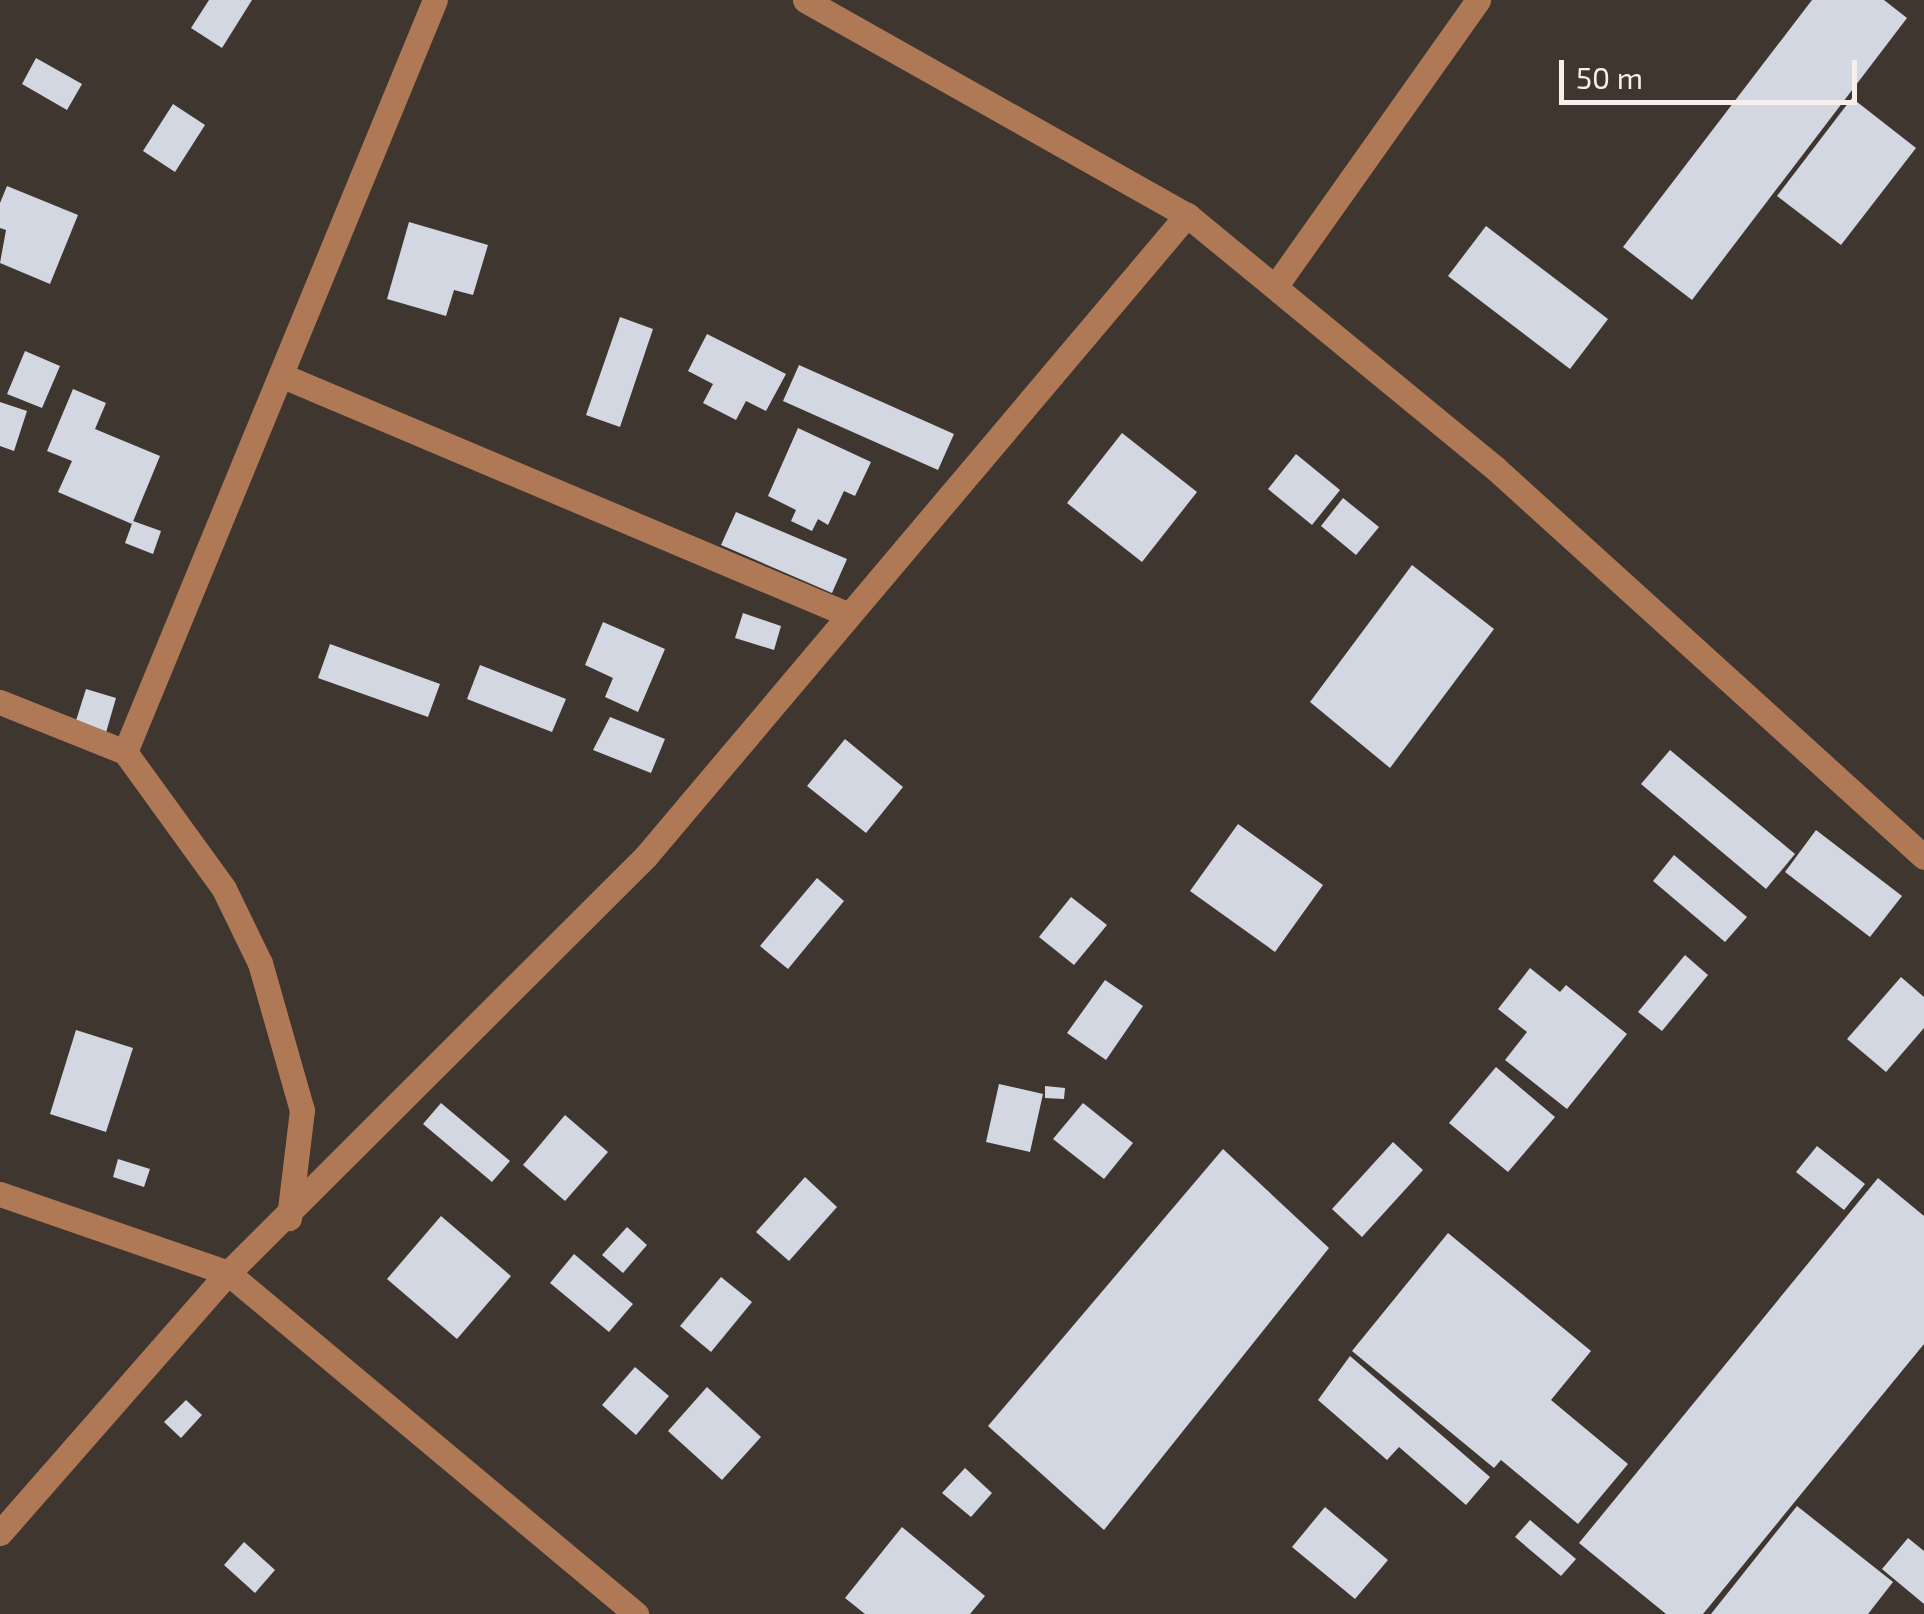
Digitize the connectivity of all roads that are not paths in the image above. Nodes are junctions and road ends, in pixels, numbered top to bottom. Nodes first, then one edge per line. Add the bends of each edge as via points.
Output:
1 (435, 0) edge
2 (806, 0) edge
3 (1478, 0) edge
4 (1188, 215) junction
5 (1277, 284) junction
6 (283, 376) junction
7 (849, 615) junction
8 (0, 702) edge
9 (126, 752) junction
10 (1924, 857) edge
11 (0, 1194) edge
12 (289, 1218) junction
13 (228, 1273) junction
14 (0, 1532) edge
15 (636, 1614) edge

1 - 6 street
2 - 4 street
3 - 5 street
4 - 5 street
4 - 7 street
5 - 10 street via 1524,494
6 - 7 street
6 - 9 street
7 - 12 street via 646,856
8 - 9 street
9 - 12 street via 224,889 260,962 302,1110
11 - 13 street
12 - 13 street
13 - 14 street
13 - 15 street

